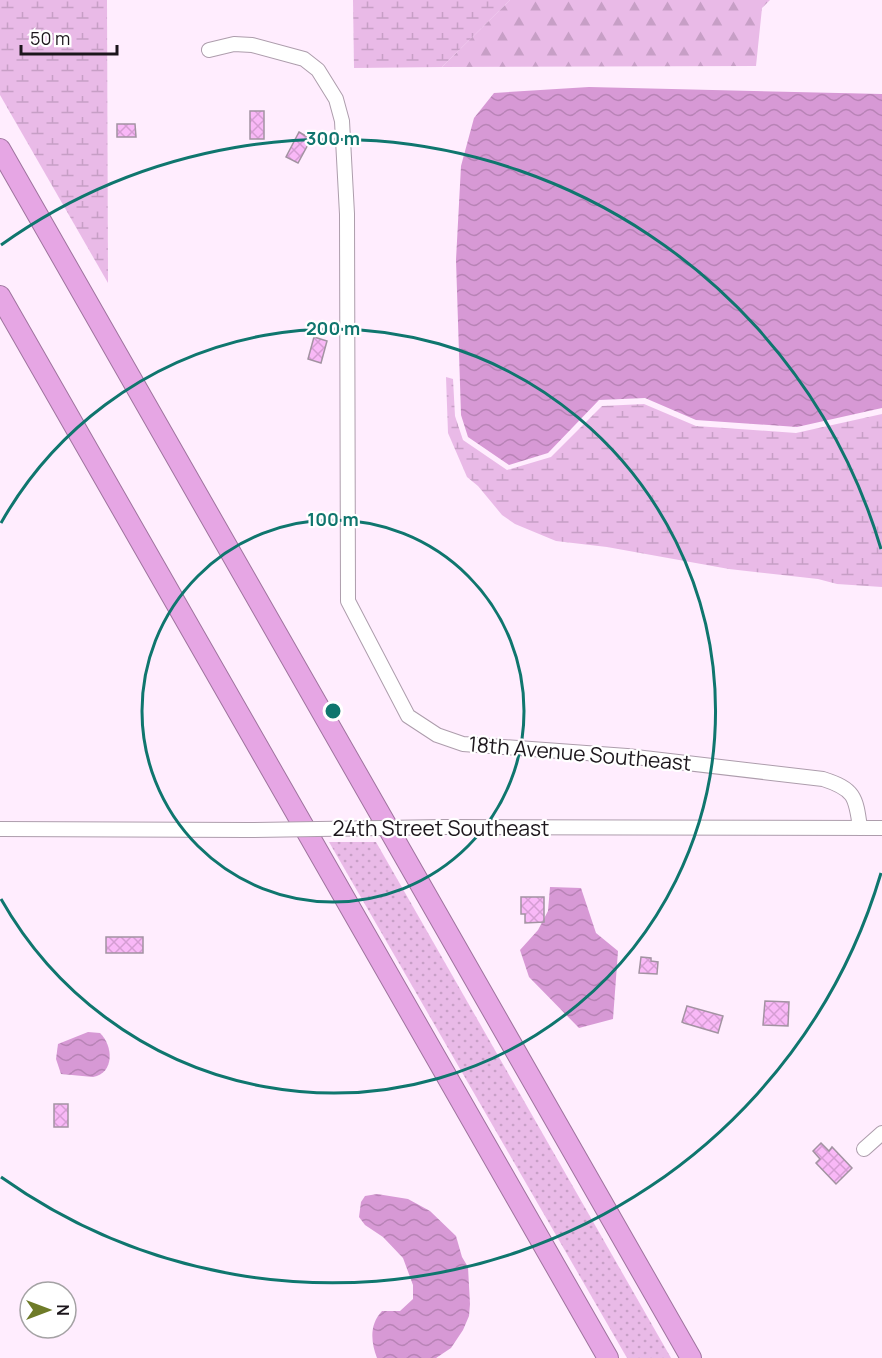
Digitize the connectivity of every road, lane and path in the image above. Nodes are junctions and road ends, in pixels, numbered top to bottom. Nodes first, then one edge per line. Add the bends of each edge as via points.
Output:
1 (209, 50) dead end
2 (0, 149) edge
3 (0, 296) edge
4 (860, 828) junction
5 (882, 828) edge
6 (0, 830) edge
7 (882, 1133) edge
8 (864, 1149) dead end
9 (608, 1358) edge
10 (691, 1358) edge

1 - 4 street, 18th Avenue Southeast via 234,44 252,45 304,59 318,70 336,99 342,121 347,214 348,601 408,716 437,735 463,744 627,756 823,779 844,786 856,802
2 - 10 highway
3 - 9 highway
4 - 5 street, 24th Street Southeast
4 - 6 street, 24th Street Southeast, bridge
7 - 8 street

